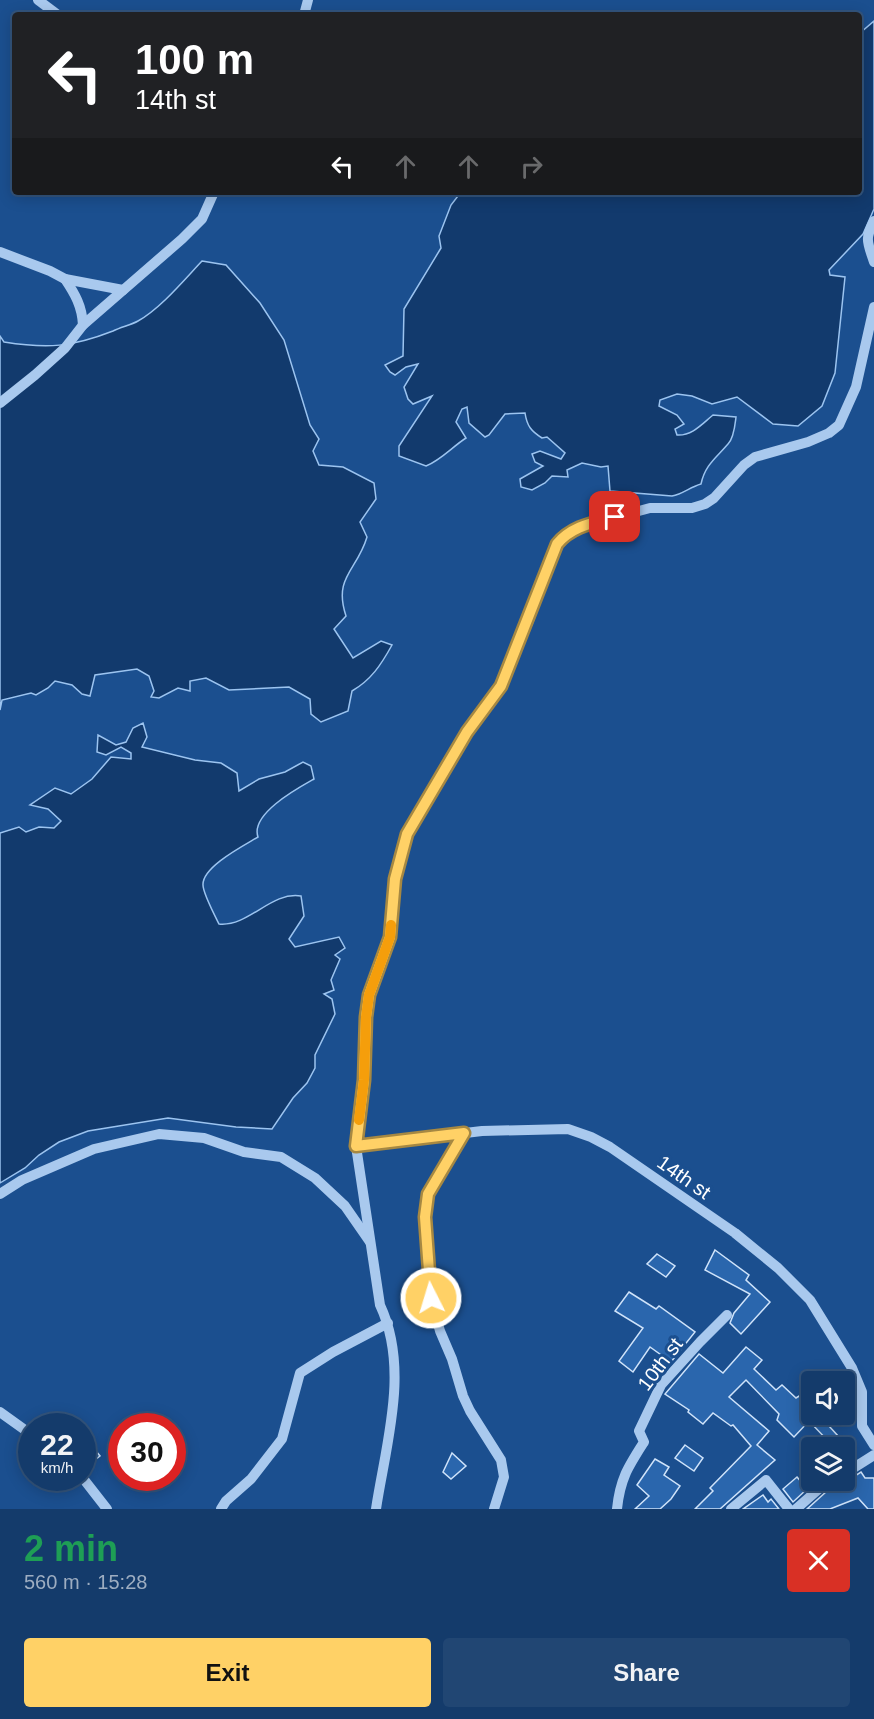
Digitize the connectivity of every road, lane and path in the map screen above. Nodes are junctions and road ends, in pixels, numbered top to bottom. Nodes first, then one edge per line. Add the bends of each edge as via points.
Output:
1 (38, 0) edge
2 (54, 12) edge
3 (213, 195) edge
4 (874, 221) edge
5 (0, 252) edge
6 (874, 262) edge
7 (64, 279) junction
8 (123, 290) junction
9 (874, 306) edge
10 (83, 325) junction
11 (0, 403) edge
12 (464, 1133) junction
13 (356, 1146) junction
14 (0, 1194) edge
15 (372, 1245) junction
16 (728, 1315) dead end
17 (388, 1323) junction
18 (0, 1412) edge
19 (18, 1425) edge
20 (874, 1445) edge
21 (874, 1455) edge
22 (855, 1467) edge
23 (96, 1491) edge
24 (816, 1491) edge
25 (107, 1509) edge
26 (221, 1509) edge
27 (376, 1509) edge
28 (494, 1509) edge
29 (617, 1509) edge
30 (730, 1509) edge
31 (789, 1509) edge
32 (796, 1509) edge

1 - 2 street
3 - 8 street via 202,219
4 - 6 street via 867,242
5 - 7 street
7 - 8 street
7 - 10 street via 75,293
8 - 10 street
9 - 13 street via 856,387 838,425 829,432 755,458 705,504 692,508 650,507 576,528 557,544 501,686 467,732 407,834 395,879 390,937 369,995
10 - 11 street via 64,348
12 - 13 street, 14th st
12 - 20 street, 14th st via 568,1129 591,1137 735,1233 810,1300 830,1329 862,1392 862,1426
12 - 28 street via 428,1194 425,1217 429,1275 437,1320 463,1396 501,1460 504,1477
13 - 15 street
14 - 15 street via 22,1180 94,1149 159,1134 204,1138 244,1152 281,1157 315,1178 345,1206
15 - 17 street via 380,1305
16 - 29 street, 10th st via 658,1390 639,1431 644,1442 620,1484
17 - 26 street via 300,1373 282,1439
17 - 27 street via 395,1356 392,1410
18 - 19 street
21 - 22 street
23 - 25 street
24 - 32 street
30 - 31 street via 766,1480

